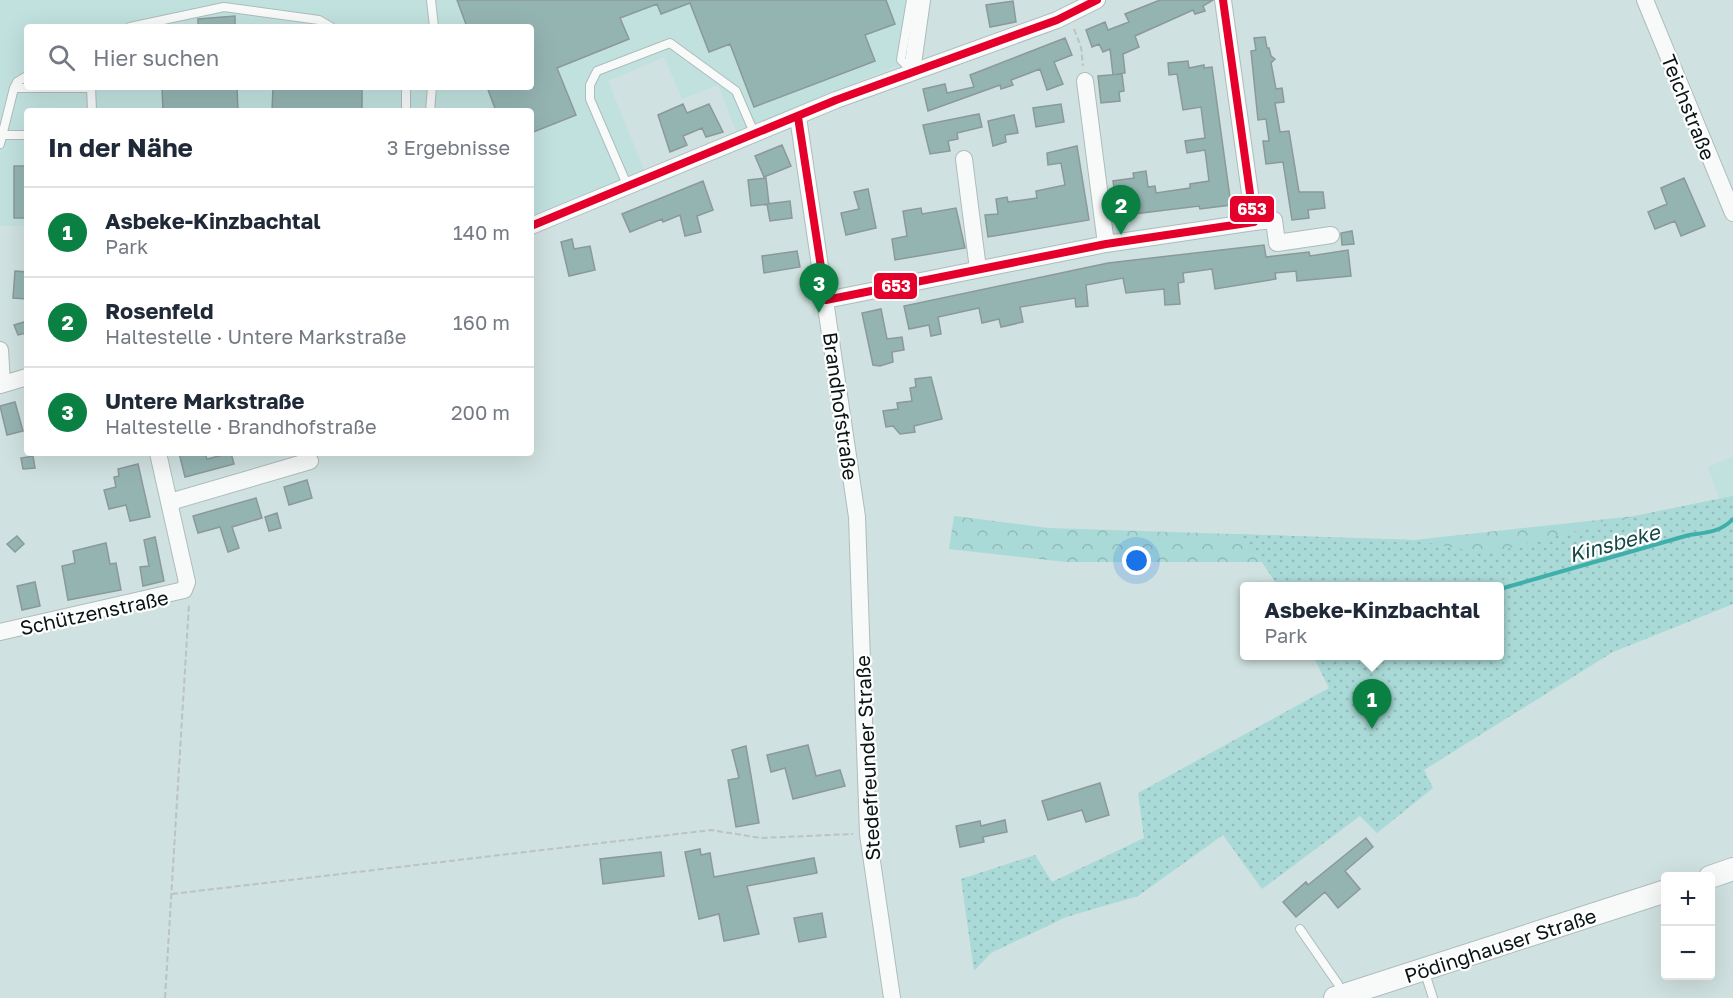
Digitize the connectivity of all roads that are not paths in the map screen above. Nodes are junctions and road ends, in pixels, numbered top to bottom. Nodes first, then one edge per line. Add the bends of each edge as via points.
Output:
1 (431, 0) edge
2 (911, 0) edge
3 (922, 0) edge
4 (1097, 0) edge
5 (1223, 0) edge
6 (1645, 0) edge
7 (144, 24) edge
8 (326, 24) edge
9 (434, 24) edge
10 (912, 71) junction
11 (24, 78) edge
12 (1085, 81) road end
13 (15, 87) junction
14 (24, 87) edge
15 (92, 90) edge
16 (406, 90) edge
17 (432, 90) edge
18 (92, 108) edge
19 (406, 108) edge
20 (430, 108) edge
21 (798, 117) junction
22 (755, 135) junction
23 (24, 136) edge
24 (1, 140) edge
25 (964, 159) dead end
26 (628, 188) junction
27 (1733, 213) edge
28 (1254, 222) junction
29 (534, 225) edge
30 (1331, 235) dead end
31 (1106, 244) junction
32 (978, 269) junction
33 (826, 300) junction
34 (0, 350) edge
35 (24, 379) edge
36 (1, 385) edge
37 (159, 456) edge
38 (310, 461) dead end
39 (170, 502) junction
40 (857, 517) joint
41 (0, 632) edge
42 (1733, 869) edge
43 (1715, 875) edge
44 (1661, 892) edge
45 (1300, 929) dead end
46 (1424, 970) junction
47 (1339, 997) edge
48 (892, 998) edge
49 (1433, 998) edge

1 - 9 lane
2 - 10 lane via 901,60
3 - 10 street
4 - 10 street via 1057,20
5 - 28 street
6 - 27 street, Teichstraße
7 - 8 lane via 224,7
10 - 21 street
11 - 13 lane
12 - 31 street
13 - 14 lane
13 - 24 lane
15 - 18 lane
16 - 19 lane
17 - 20 lane
21 - 22 street
21 - 33 street, Brandhofstraße
22 - 26 street
22 - 26 lane via 736,91 669,43 597,71 590,85 590,99
23 - 24 lane
25 - 32 street
26 - 29 street
28 - 30 street via 1274,220 1277,243
28 - 31 street
31 - 32 street
32 - 33 street
33 - 40 street, Brandhofstraße
34 - 36 street
35 - 36 street
37 - 39 street
38 - 39 street
39 - 41 street, Schützenstraße via 186,587 178,594
40 - 48 street, Stedefreunder Straße via 868,834
42 - 43 street
44 - 46 street, Pödinghauser Straße
45 - 47 lane via 1338,984
46 - 47 street, Pödinghauser Straße
46 - 49 lane

